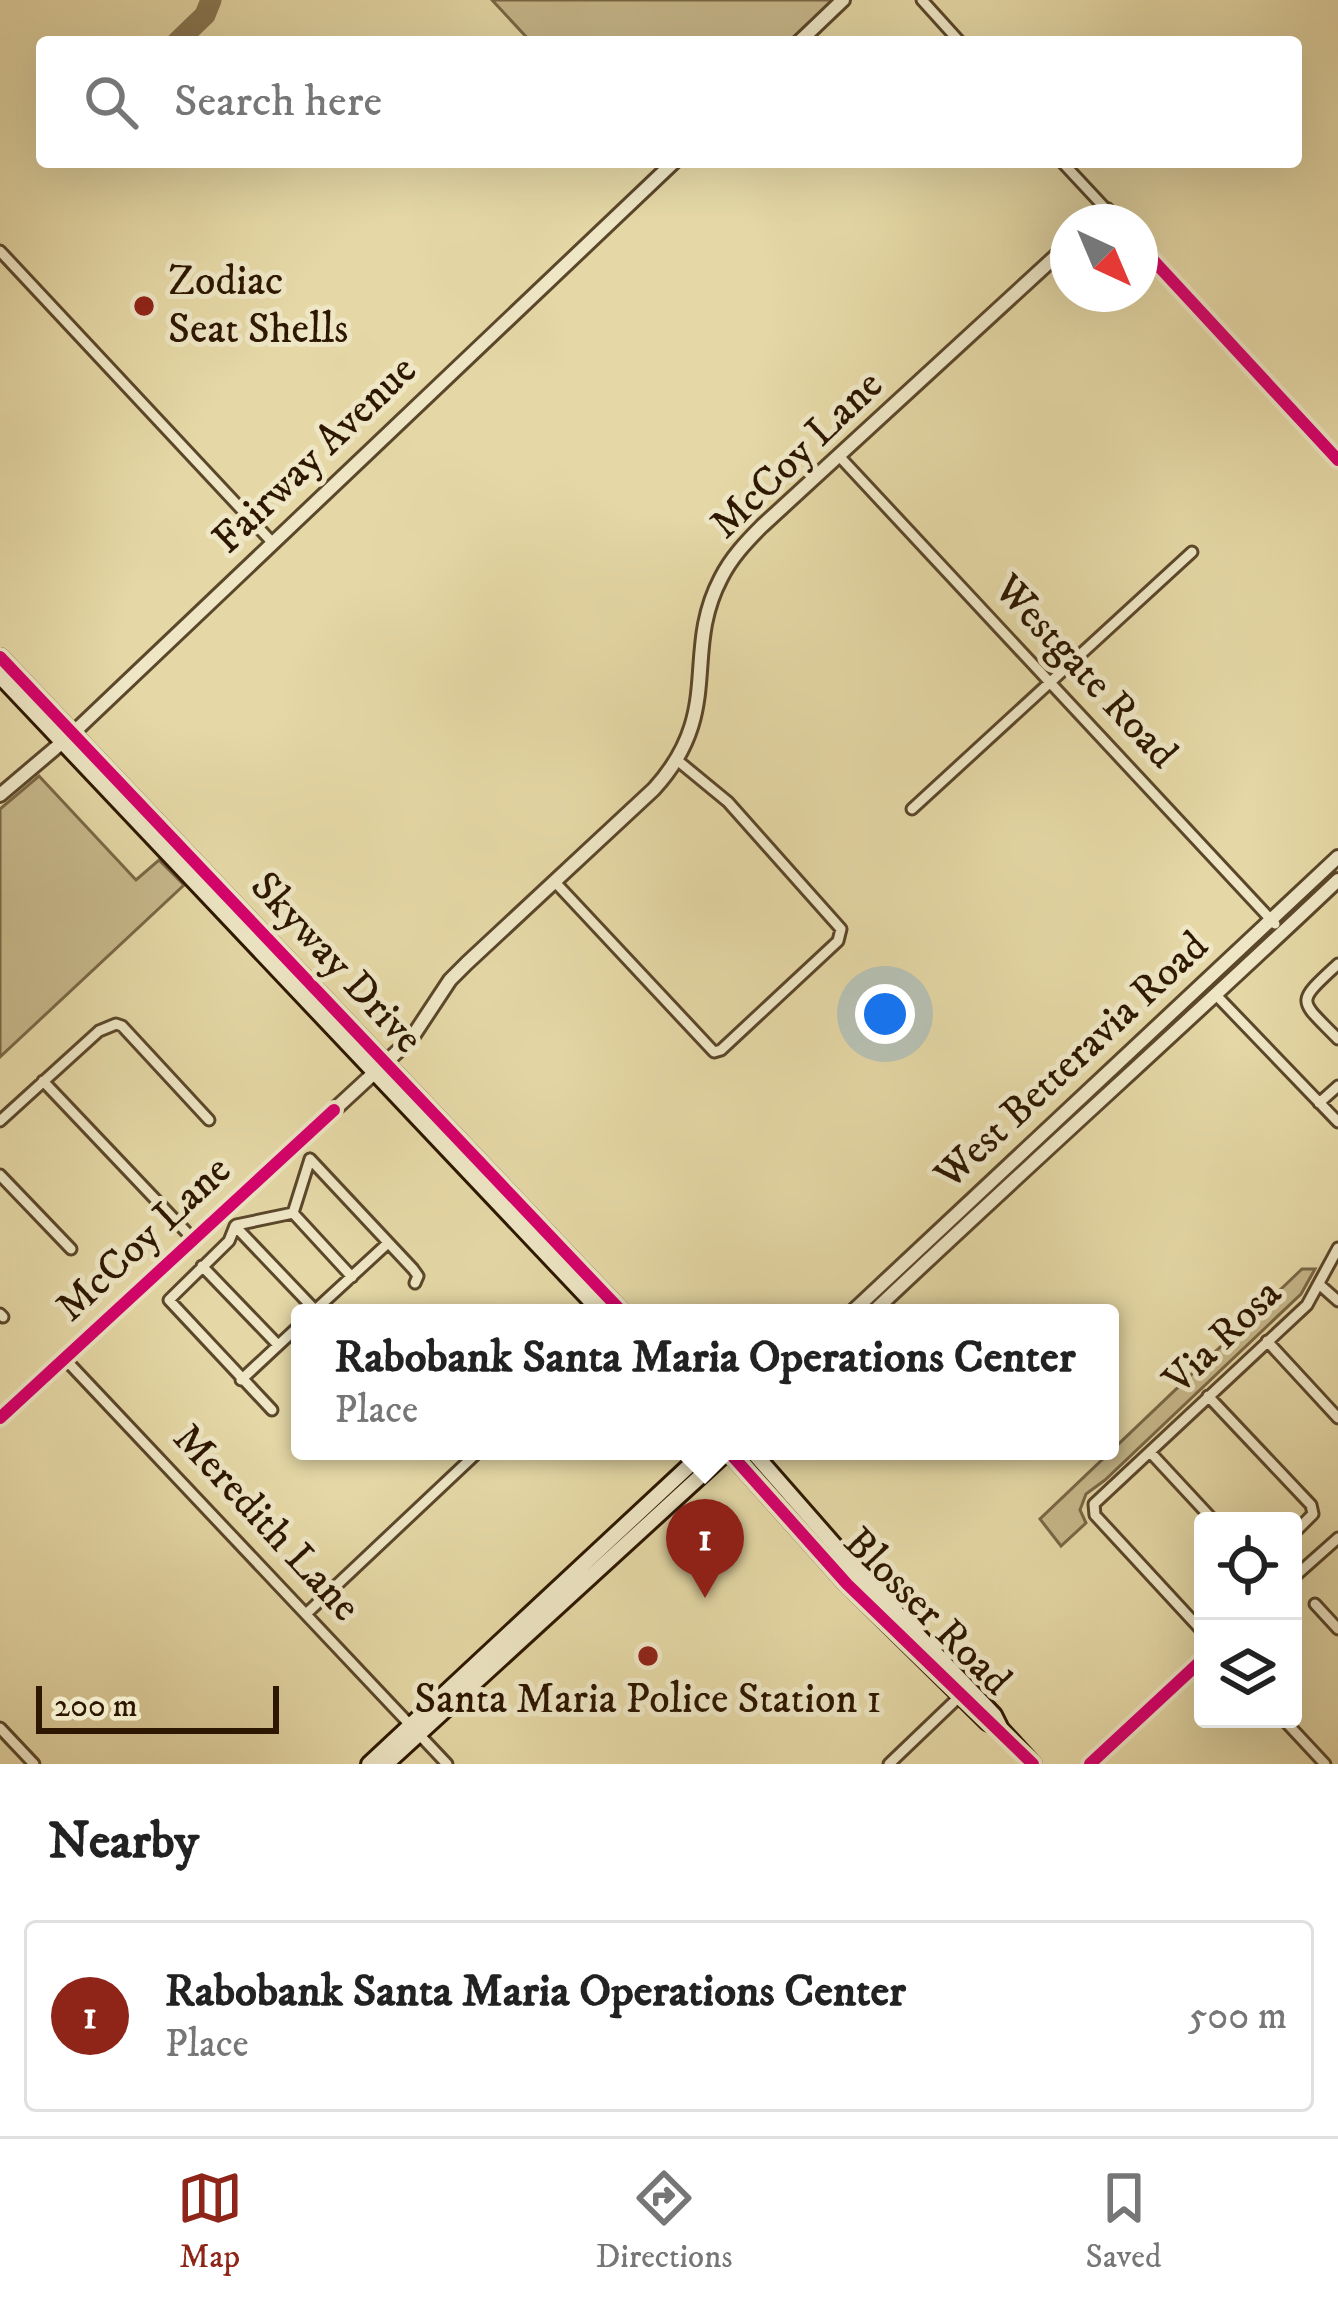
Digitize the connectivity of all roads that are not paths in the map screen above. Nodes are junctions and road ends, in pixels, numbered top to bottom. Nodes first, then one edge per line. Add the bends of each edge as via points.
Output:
1 (843, 0) edge
2 (922, 0) edge
3 (805, 36) edge
4 (955, 36) edge
5 (668, 168) edge
6 (1068, 168) edge
7 (1101, 204) edge
8 (0, 251) edge
9 (1050, 262) edge
10 (1158, 265) edge
11 (839, 456) junction
12 (1338, 460) edge
13 (271, 541) junction
14 (1192, 552) dead end
15 (0, 657) edge
16 (0, 676) edge
17 (1050, 682) junction
18 (67, 738) junction
19 (677, 760) junction
20 (0, 795) edge
21 (912, 809) dead end
22 (1338, 856) edge
23 (1338, 880) edge
24 (554, 881) junction
25 (1270, 919) junction
26 (1282, 933) junction
27 (1338, 964) edge
28 (1216, 995) junction
29 (1338, 1040) edge
30 (380, 1068) junction
31 (43, 1081) junction
32 (1338, 1086) edge
33 (1319, 1103) junction
34 (209, 1120) dead end
35 (0, 1121) edge
36 (1338, 1122) edge
37 (0, 1175) edge
38 (292, 1213) junction
39 (235, 1226) junction
40 (193, 1239) junction
41 (388, 1243) junction
42 (1338, 1248) edge
43 (70, 1250) dead end
44 (202, 1266) junction
45 (352, 1277) junction
46 (415, 1283) dead end
47 (1320, 1285) junction
48 (1338, 1301) edge
49 (314, 1304) edge
50 (322, 1304) edge
51 (594, 1304) edge
52 (614, 1304) edge
53 (861, 1304) edge
54 (882, 1304) edge
55 (291, 1333) edge
56 (1267, 1341) junction
57 (278, 1345) junction
58 (64, 1358) junction
59 (241, 1380) junction
60 (1208, 1396) junction
61 (272, 1410) dead end
62 (0, 1418) edge
63 (1338, 1418) edge
64 (1150, 1452) junction
65 (469, 1460) edge
66 (696, 1460) edge
67 (718, 1460) edge
68 (736, 1460) edge
69 (760, 1460) edge
70 (1206, 1512) edge
71 (1302, 1525) edge
72 (1338, 1538) edge
73 (1302, 1570) edge
74 (1315, 1604) dead end
75 (306, 1614) junction
76 (1194, 1622) edge
77 (1338, 1629) edge
78 (1194, 1667) edge
79 (961, 1696) junction
80 (1291, 1728) edge
81 (1001, 1729) junction
82 (416, 1730) junction
83 (2, 1734) edge
84 (34, 1764) edge
85 (369, 1764) edge
86 (386, 1764) edge
87 (447, 1764) edge
88 (889, 1764) edge
89 (1033, 1764) edge
90 (1090, 1764) edge
91 (1325, 1764) edge

1 - 3 street
2 - 4 street
5 - 13 street, Fairway Avenue
6 - 7 street
8 - 13 street
9 - 11 street, McCoy Lane
10 - 12 street
11 - 17 street, Westgate Road
11 - 19 street, McCoy Lane via 722,575 707,616 699,705
13 - 18 street, Fairway Avenue
14 - 17 street
15 - 18 main road, Skyway Drive
16 - 18 main road, Skyway Drive
17 - 21 street
17 - 25 street, Westgate Road
18 - 20 street, Fairway Avenue
18 - 30 main road, Skyway Drive
19 - 24 street, McCoy Lane
19 - 24 street via 728,802 841,929 838,941 714,1052
22 - 25 street, West Betteravia Road
23 - 26 street, West Betteravia Road
24 - 30 street, McCoy Lane via 450,980 425,1022
25 - 26 street, Westgate Road
25 - 53 street, West Betteravia Road
26 - 28 street, West Betteravia Road
27 - 29 street via 1305,999
28 - 33 street
28 - 54 street, West Betteravia Road
30 - 40 street, McCoy Lane
30 - 51 main road, Skyway Drive
30 - 52 main road, Skyway Drive
31 - 34 street via 116,1024
31 - 35 street
31 - 40 street
32 - 33 street
33 - 36 street
37 - 43 street
38 - 39 street
38 - 41 street via 310,1159
38 - 45 street
39 - 44 street
39 - 49 street
40 - 58 street, McCoy Lane
41 - 45 street
41 - 46 street via 416,1273
42 - 47 street, Via Rosa
44 - 57 street
44 - 59 street via 169,1300
45 - 50 street
47 - 48 street
47 - 56 street, Via Rosa
55 - 57 street
56 - 60 street, Via Rosa
56 - 63 street
57 - 59 street
58 - 62 street, McCoy Lane
58 - 75 street, Meredith Lane
59 - 61 street
60 - 64 street, Via Rosa
60 - 71 street via 1311,1505
64 - 70 street
64 - 76 street, Via Rosa via 1094,1504 1095,1515
65 - 75 street
66 - 82 main road
67 - 82 main road
68 - 79 main road, Blosser Road
69 - 81 main road, Blosser Road
72 - 73 street
74 - 77 street
75 - 82 street, Meredith Lane
78 - 90 street
79 - 81 main road, Blosser Road
79 - 88 street
80 - 91 street
81 - 89 main road, Blosser Road
82 - 85 main road
82 - 86 main road
82 - 87 street, Meredith Lane
83 - 84 street

